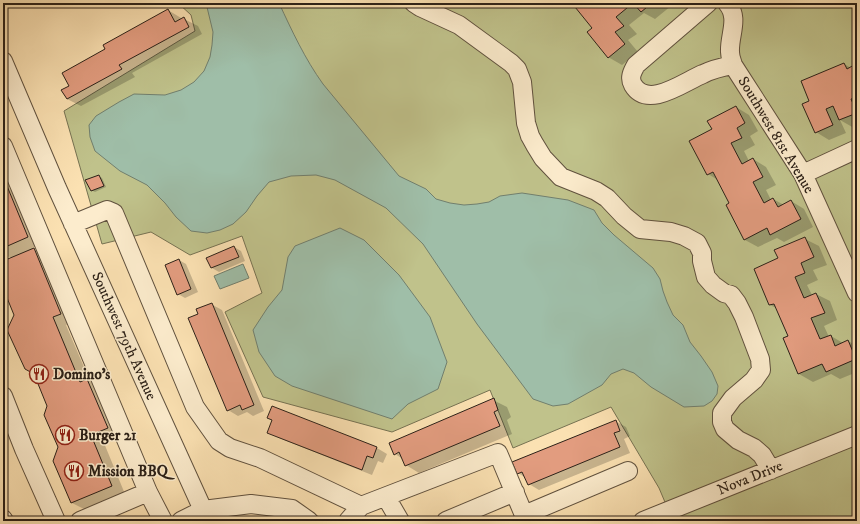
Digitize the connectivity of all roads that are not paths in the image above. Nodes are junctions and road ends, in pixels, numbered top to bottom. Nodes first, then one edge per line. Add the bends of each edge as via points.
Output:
1 (414, 3) edge
2 (708, 3) edge
3 (727, 3) edge
4 (3, 61) edge
5 (733, 65) junction
6 (3, 146) edge
7 (857, 149) edge
8 (803, 174) junction
9 (73, 224) junction
10 (852, 267) edge
11 (857, 294) edge
12 (3, 396) edge
13 (857, 435) edge
14 (771, 470) junction
15 (628, 471) dead end
16 (148, 492) junction
17 (515, 492) junction
18 (386, 497) junction
19 (361, 506) junction
20 (203, 510) junction
21 (56, 521) edge
22 (80, 521) edge
23 (163, 521) edge
24 (181, 521) edge
25 (308, 521) edge
26 (348, 521) edge
27 (400, 521) edge
28 (446, 521) edge
29 (643, 521) edge

1 - 14 street via 459,25 517,69 522,82 526,124 530,136 543,158 561,177 607,198 640,229 671,232 697,243 702,252 706,277 713,286 731,295 737,303 760,359 761,370 754,380 733,398 722,413 722,422 738,440 762,455
2 - 5 street, Southwest 81st Avenue via 636,65 631,79 638,91 652,96 708,72
3 - 5 street, Southwest 81st Avenue via 733,14 734,23 730,54
4 - 9 street, Southwest 79th Avenue
5 - 8 street, Southwest 81st Avenue
6 - 16 street
7 - 8 street
8 - 10 street, Southwest 81st Avenue
9 - 19 street via 107,210 114,213 195,407 219,441
9 - 20 street, Southwest 79th Avenue
10 - 11 street, Southwest 81st Avenue
12 - 21 street
13 - 14 street, Nova Drive
14 - 29 street, Nova Drive
15 - 17 street via 524,515
16 - 22 street
16 - 23 street
17 - 18 street via 498,452
17 - 28 street
18 - 19 street
18 - 27 street
19 - 26 street
20 - 24 street
20 - 25 street via 251,504 292,509

